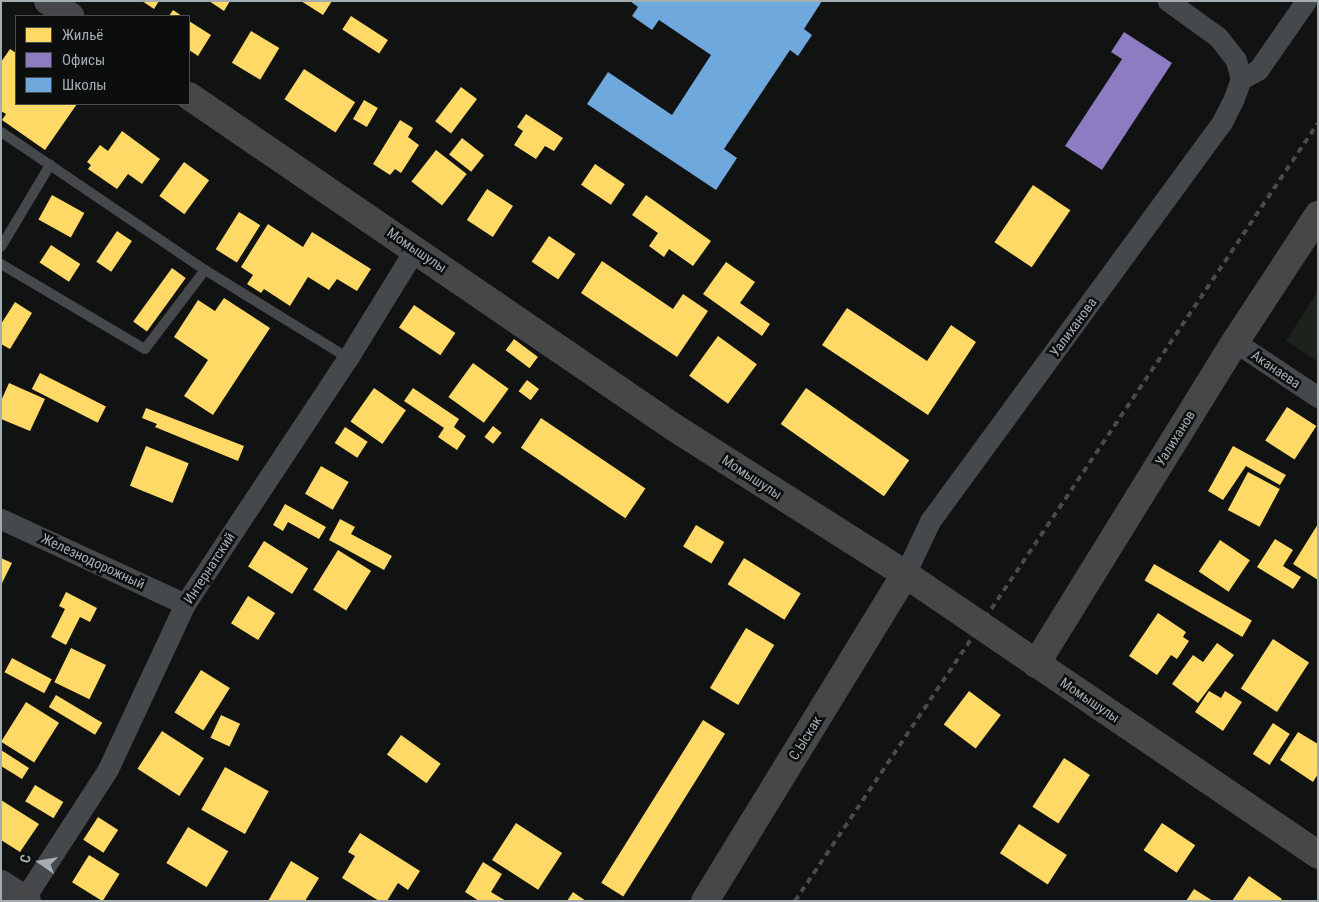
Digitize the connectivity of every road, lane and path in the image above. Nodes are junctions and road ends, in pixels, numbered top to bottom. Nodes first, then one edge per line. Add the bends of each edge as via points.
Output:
1 (48, 1) edge
2 (1168, 1) edge
3 (1306, 1) edge
4 (69, 15) edge
5 (1241, 79) junction
6 (190, 97) edge
7 (1, 132) edge
8 (50, 165) junction
9 (1318, 215) edge
10 (1, 247) edge
11 (415, 248) junction
12 (1, 264) edge
13 (205, 270) junction
14 (1235, 342) junction
15 (348, 358) junction
16 (1318, 397) edge
17 (1, 518) edge
18 (905, 574) junction
19 (185, 604) junction
20 (1036, 664) junction
21 (1318, 855) edge
22 (1, 884) edge
23 (25, 900) edge
24 (705, 901) edge

1 - 4 main road
2 - 5 street via 1218,38 1236,60
3 - 5 street via 1258,70
5 - 18 street, Уалиханова via 1222,122 930,522
6 - 11 main road, Момышулы
7 - 8 lane
8 - 10 lane
8 - 13 lane
9 - 14 main road, Уалиханов
11 - 15 street, Интернатский
11 - 18 main road, Момышулы via 675,428
12 - 13 lane via 145,349
13 - 15 lane
14 - 16 street, Аканаева
14 - 20 main road, Уалиханов
15 - 19 street, Интернатский
17 - 19 street, Железнодорожный
18 - 20 main road, Момышулы
18 - 24 main road, С.Ыскак
19 - 23 street, Интернатский via 108,769
20 - 21 main road, Момышулы
22 - 23 main road

